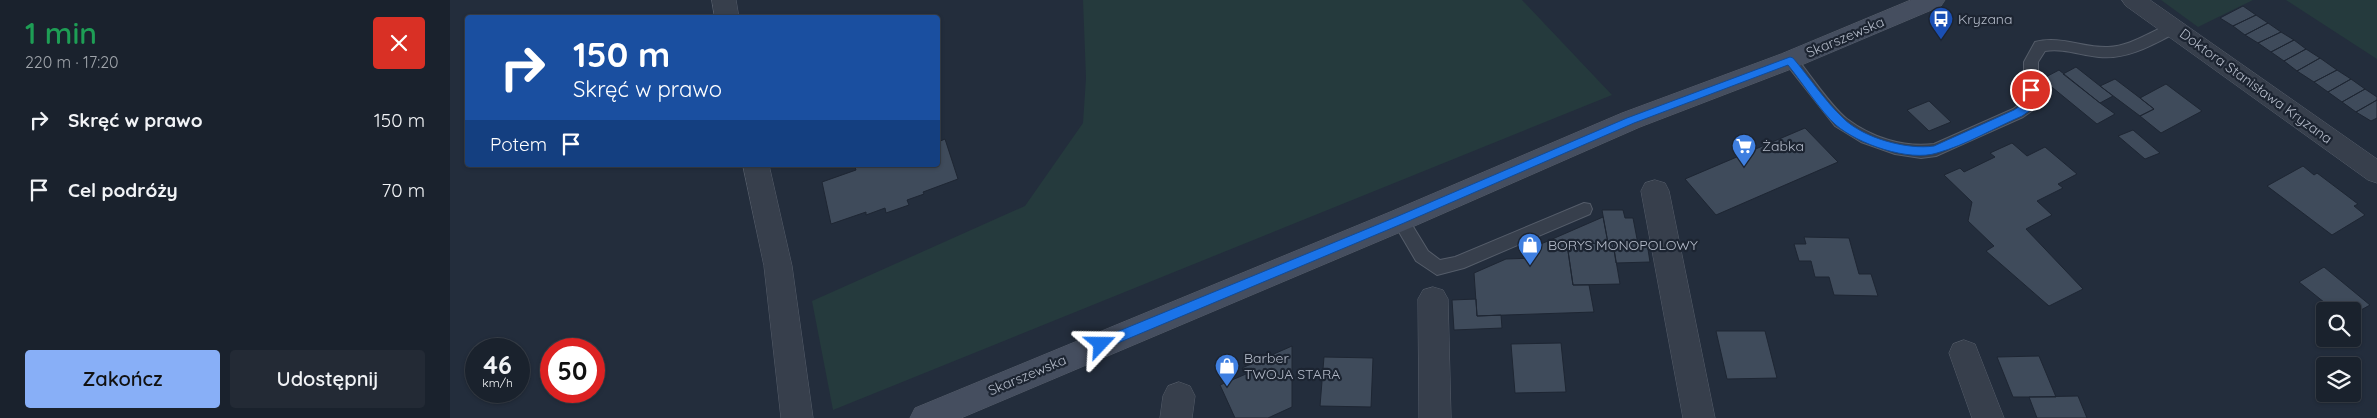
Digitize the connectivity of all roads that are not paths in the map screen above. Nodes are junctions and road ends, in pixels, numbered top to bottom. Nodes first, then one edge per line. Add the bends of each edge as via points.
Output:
1 (724, 0) edge
2 (1933, 0) edge
3 (2134, 0) edge
4 (726, 15) edge
5 (2174, 28) junction
6 (1790, 60) junction
7 (756, 167) edge
8 (2377, 173) edge
9 (1655, 191) dead end
10 (1584, 209) dead end
11 (1400, 220) junction
12 (1433, 300) dead end
13 (1964, 353) dead end
14 (797, 418) edge
15 (926, 418) edge
16 (1435, 418) edge
17 (1699, 418) edge
18 (1988, 418) edge

1 - 4 street
2 - 6 main road, Skarszewska
3 - 5 street, Doktora Stanisława Kryzana
5 - 6 lane via 2132,49 2107,52 2056,43 2040,46 2031,62 2028,106 1936,150 1921,152 1895,148 1866,138 1840,122
5 - 8 street, Doktora Stanisława Kryzana
6 - 11 main road, Skarszewska via 1631,120
7 - 14 street via 778,266
9 - 17 street
10 - 11 lane via 1458,263 1436,268 1422,256
11 - 15 main road, Skarszewska
12 - 16 street
13 - 18 street

